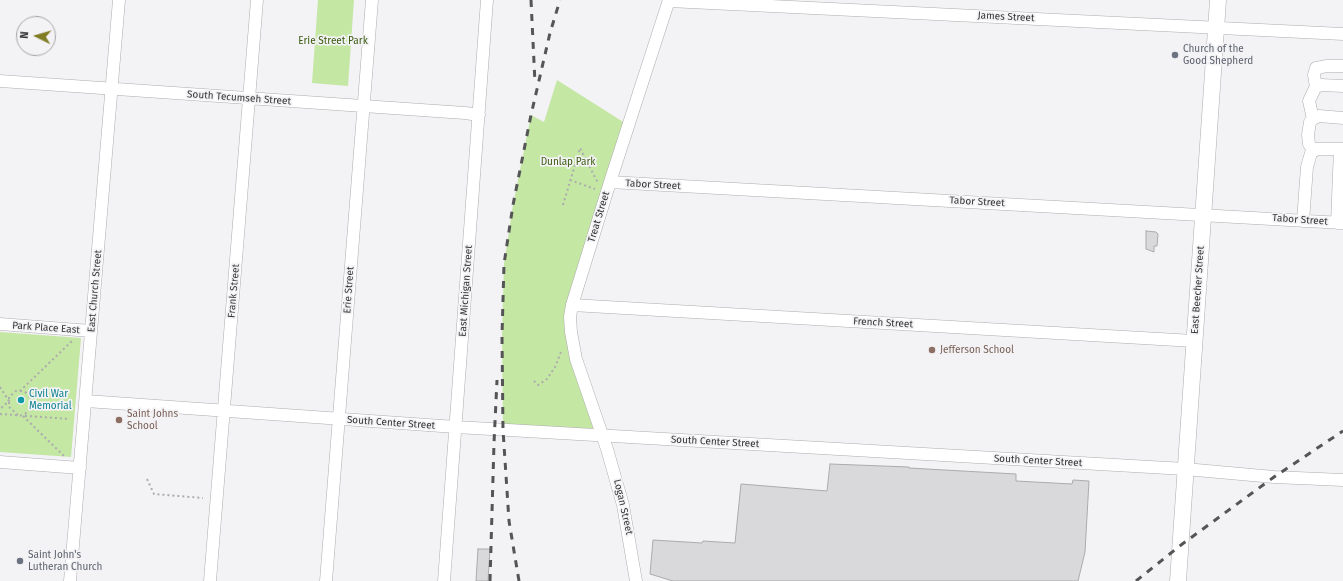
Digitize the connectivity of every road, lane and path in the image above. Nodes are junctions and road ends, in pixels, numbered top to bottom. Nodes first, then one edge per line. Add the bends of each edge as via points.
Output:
1 (119, 0) edge
2 (257, 0) edge
3 (372, 0) edge
4 (487, 0) edge
5 (669, 0) edge
6 (1218, 0) edge
7 (1217, 27) junction
8 (1343, 34) edge
9 (1343, 66) edge
10 (0, 82) edge
11 (1343, 86) edge
12 (1316, 87) junction
13 (112, 90) junction
14 (249, 98) junction
15 (363, 107) junction
16 (479, 115) junction
17 (1343, 118) edge
18 (1313, 119) junction
19 (1342, 149) edge
20 (1314, 151) junction
21 (570, 180) junction
22 (598, 182) dead end
23 (610, 182) junction
24 (595, 189) dead end
25 (563, 204) dead end
26 (1203, 214) junction
27 (1303, 221) junction
28 (1340, 223) edge
29 (572, 305) junction
30 (0, 324) edge
31 (91, 331) junction
32 (77, 336) dead end
33 (1194, 341) junction
34 (561, 352) dead end
35 (534, 381) dead end
36 (0, 387) edge
37 (20, 391) junction
38 (9, 401) junction
39 (86, 401) junction
40 (0, 409) edge
41 (224, 411) junction
42 (0, 414) edge
43 (18, 415) junction
44 (23, 416) junction
45 (70, 419) dead end
46 (339, 419) junction
47 (456, 428) junction
48 (603, 435) junction
49 (68, 459) dead end
50 (0, 462) edge
51 (80, 468) junction
52 (1185, 469) junction
53 (147, 479) dead end
54 (1343, 480) edge
55 (203, 498) dead end
56 (70, 581) edge
57 (210, 581) edge
58 (326, 581) edge
59 (444, 581) edge
60 (636, 581) edge
61 (1178, 581) edge

1 - 13 street, East Church Street
2 - 14 street, Frank Street
3 - 15 street, Erie Street
4 - 16 street, East Michigan Street
5 - 7 street, James Street
5 - 23 street, Treat Street
6 - 7 main road, East Beecher Street
7 - 8 street, James Street
7 - 26 main road, East Beecher Street
9 - 12 street via 1316,68
10 - 13 street, South Tecumseh Street
11 - 12 street
12 - 18 street via 1309,101
13 - 14 street, South Tecumseh Street
13 - 31 street, East Church Street
14 - 15 street, South Tecumseh Street
14 - 41 street, Frank Street
15 - 16 street, South Tecumseh Street
15 - 46 street, Erie Street
16 - 47 street, East Michigan Street
17 - 18 street via 1319,116
18 - 20 street via 1308,135 1309,144
19 - 20 street via 1320,148
19 - 28 street
20 - 27 street via 1307,167
21 - 22 path via 580,148
21 - 24 path
21 - 25 path
23 - 26 street, Tabor Street
23 - 29 street, Treat Street
26 - 27 street, Tabor Street
26 - 33 main road, East Beecher Street
27 - 28 street, Tabor Street
29 - 33 street, French Street
29 - 48 street, Treat Street via 571,332 576,359
30 - 31 street, Park Place East
31 - 39 street, East Church Street
32 - 37 path
33 - 52 main road, East Beecher Street
34 - 35 path via 547,379 538,385
36 - 38 path
37 - 38 path via 16,391
37 - 44 path via 31,398 30,408
38 - 40 path
38 - 43 path via 9,407
39 - 41 street, South Center Street
39 - 51 street, East Church Street
41 - 46 street, South Center Street
41 - 57 street, Frank Street
42 - 43 path
43 - 44 path
44 - 45 path
44 - 49 path
46 - 47 street, South Center Street
46 - 58 street, Erie Street
47 - 48 street, South Center Street
47 - 59 street, East Michigan Street
48 - 52 street, South Center Street
48 - 60 street, Logan Street via 624,505
50 - 51 street
51 - 56 street, East Church Street
52 - 54 street, South Center Street
52 - 61 main road, East Beecher Street
53 - 55 path via 154,494

